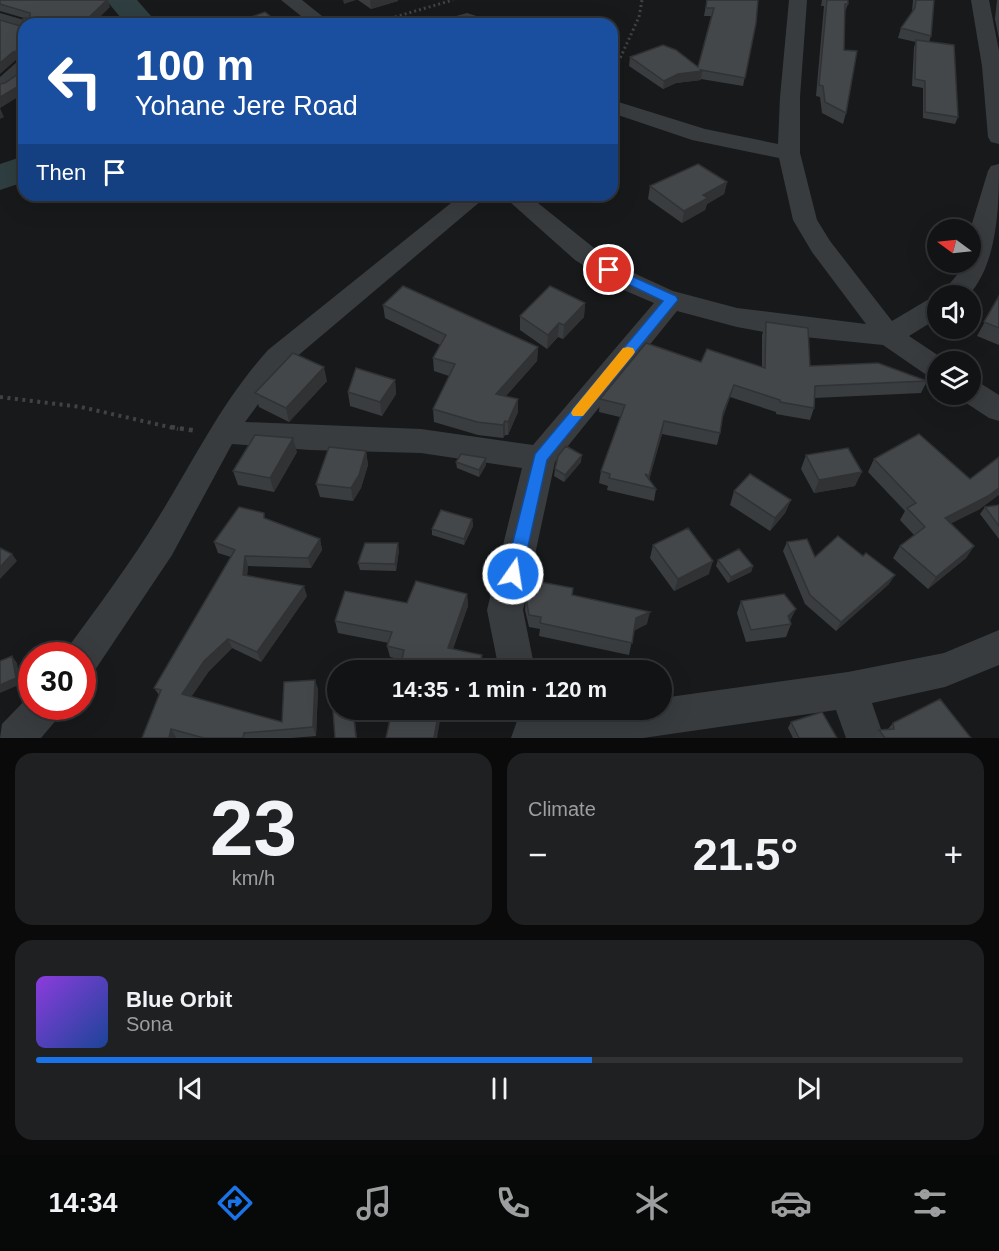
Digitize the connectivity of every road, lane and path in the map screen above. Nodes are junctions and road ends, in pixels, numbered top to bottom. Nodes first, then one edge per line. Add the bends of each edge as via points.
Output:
1 (290, 0) edge
2 (453, 0) edge
3 (642, 0) edge
4 (798, 0) edge
5 (980, 0) edge
6 (444, 2) edge
7 (315, 18) edge
8 (385, 18) edge
9 (0, 19) edge
10 (18, 24) edge
11 (618, 63) edge
12 (18, 72) edge
13 (0, 86) edge
14 (618, 108) edge
15 (999, 137) edge
16 (789, 153) junction
17 (999, 171) edge
18 (469, 201) edge
19 (521, 201) edge
20 (962, 285) edge
21 (671, 300) junction
22 (927, 312) edge
23 (890, 336) junction
24 (927, 361) edge
25 (0, 397) edge
26 (981, 398) edge
27 (999, 410) edge
28 (223, 432) junction
29 (540, 458) junction
30 (93, 642) edge
31 (999, 647) edge
32 (515, 660) edge
33 (848, 690) junction
34 (32, 720) edge
35 (529, 727) edge
36 (16, 738) edge
37 (865, 738) edge

1 - 7 street
2 - 6 path
3 - 11 path via 639,17
4 - 16 street
5 - 15 street
6 - 8 path
9 - 10 street
12 - 13 street
14 - 16 street via 700,135
16 - 23 street via 806,220 821,246
17 - 20 street via 969,278
18 - 28 street via 278,357
19 - 21 street via 594,261
21 - 23 street via 768,324
21 - 29 street
22 - 23 street
23 - 24 street
25 - 28 path via 126,415 180,430
26 - 27 street
28 - 29 street via 422,441
28 - 30 street via 148,563
29 - 32 street via 505,610
31 - 33 street via 945,670
33 - 35 street
33 - 37 street
34 - 36 street

